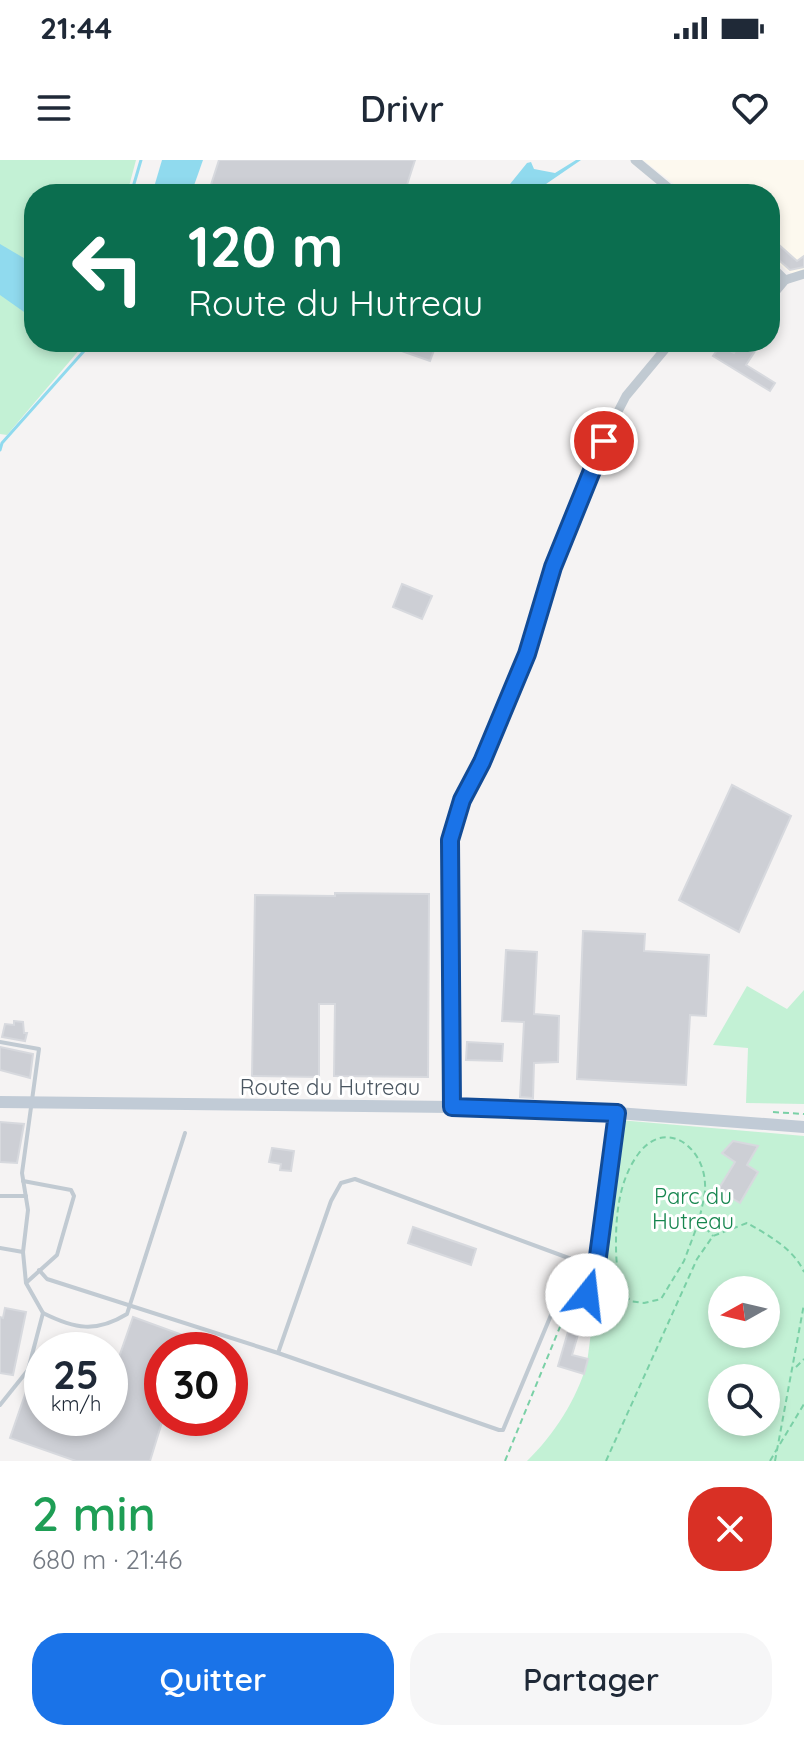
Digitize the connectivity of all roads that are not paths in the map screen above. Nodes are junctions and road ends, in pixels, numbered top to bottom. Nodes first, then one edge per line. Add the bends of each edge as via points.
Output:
1 (635, 160) edge
2 (664, 184) edge
3 (804, 274) edge
4 (780, 275) edge
5 (785, 280) junction
6 (780, 286) edge
7 (663, 352) edge
8 (0, 1042) edge
9 (0, 1102) edge
10 (31, 1104) junction
11 (452, 1107) junction
12 (617, 1113) junction
13 (804, 1127) edge
14 (185, 1133) dead end
15 (23, 1181) junction
16 (0, 1196) edge
17 (26, 1196) junction
18 (0, 1248) edge
19 (23, 1252) junction
20 (39, 1270) junction
21 (26, 1283) junction
22 (130, 1304) junction
23 (43, 1313) junction
24 (566, 1313) road end
25 (278, 1353) junction
26 (0, 1405) edge

1 - 2 street
3 - 5 street
4 - 5 street
5 - 6 street
7 - 11 street via 626,396 611,425 553,567 527,654 455,818 450,864
8 - 10 lane via 39,1049
9 - 10 street, Route du Hutreau
10 - 11 street, Route du Hutreau
10 - 15 lane
11 - 12 street, Route du Hutreau
12 - 13 street, Route du Hutreau
12 - 24 street via 595,1279 587,1295
14 - 22 lane
15 - 17 lane
15 - 20 lane via 71,1190 74,1196 57,1255
16 - 17 lane
17 - 19 lane via 28,1237
18 - 19 lane
19 - 21 lane
20 - 21 lane
20 - 22 lane via 47,1279
21 - 23 lane
22 - 23 lane via 127,1314 103,1328
22 - 25 lane
23 - 26 lane via 28,1370
25 - 25 lane via 503,1430 574,1260 355,1179 341,1183

